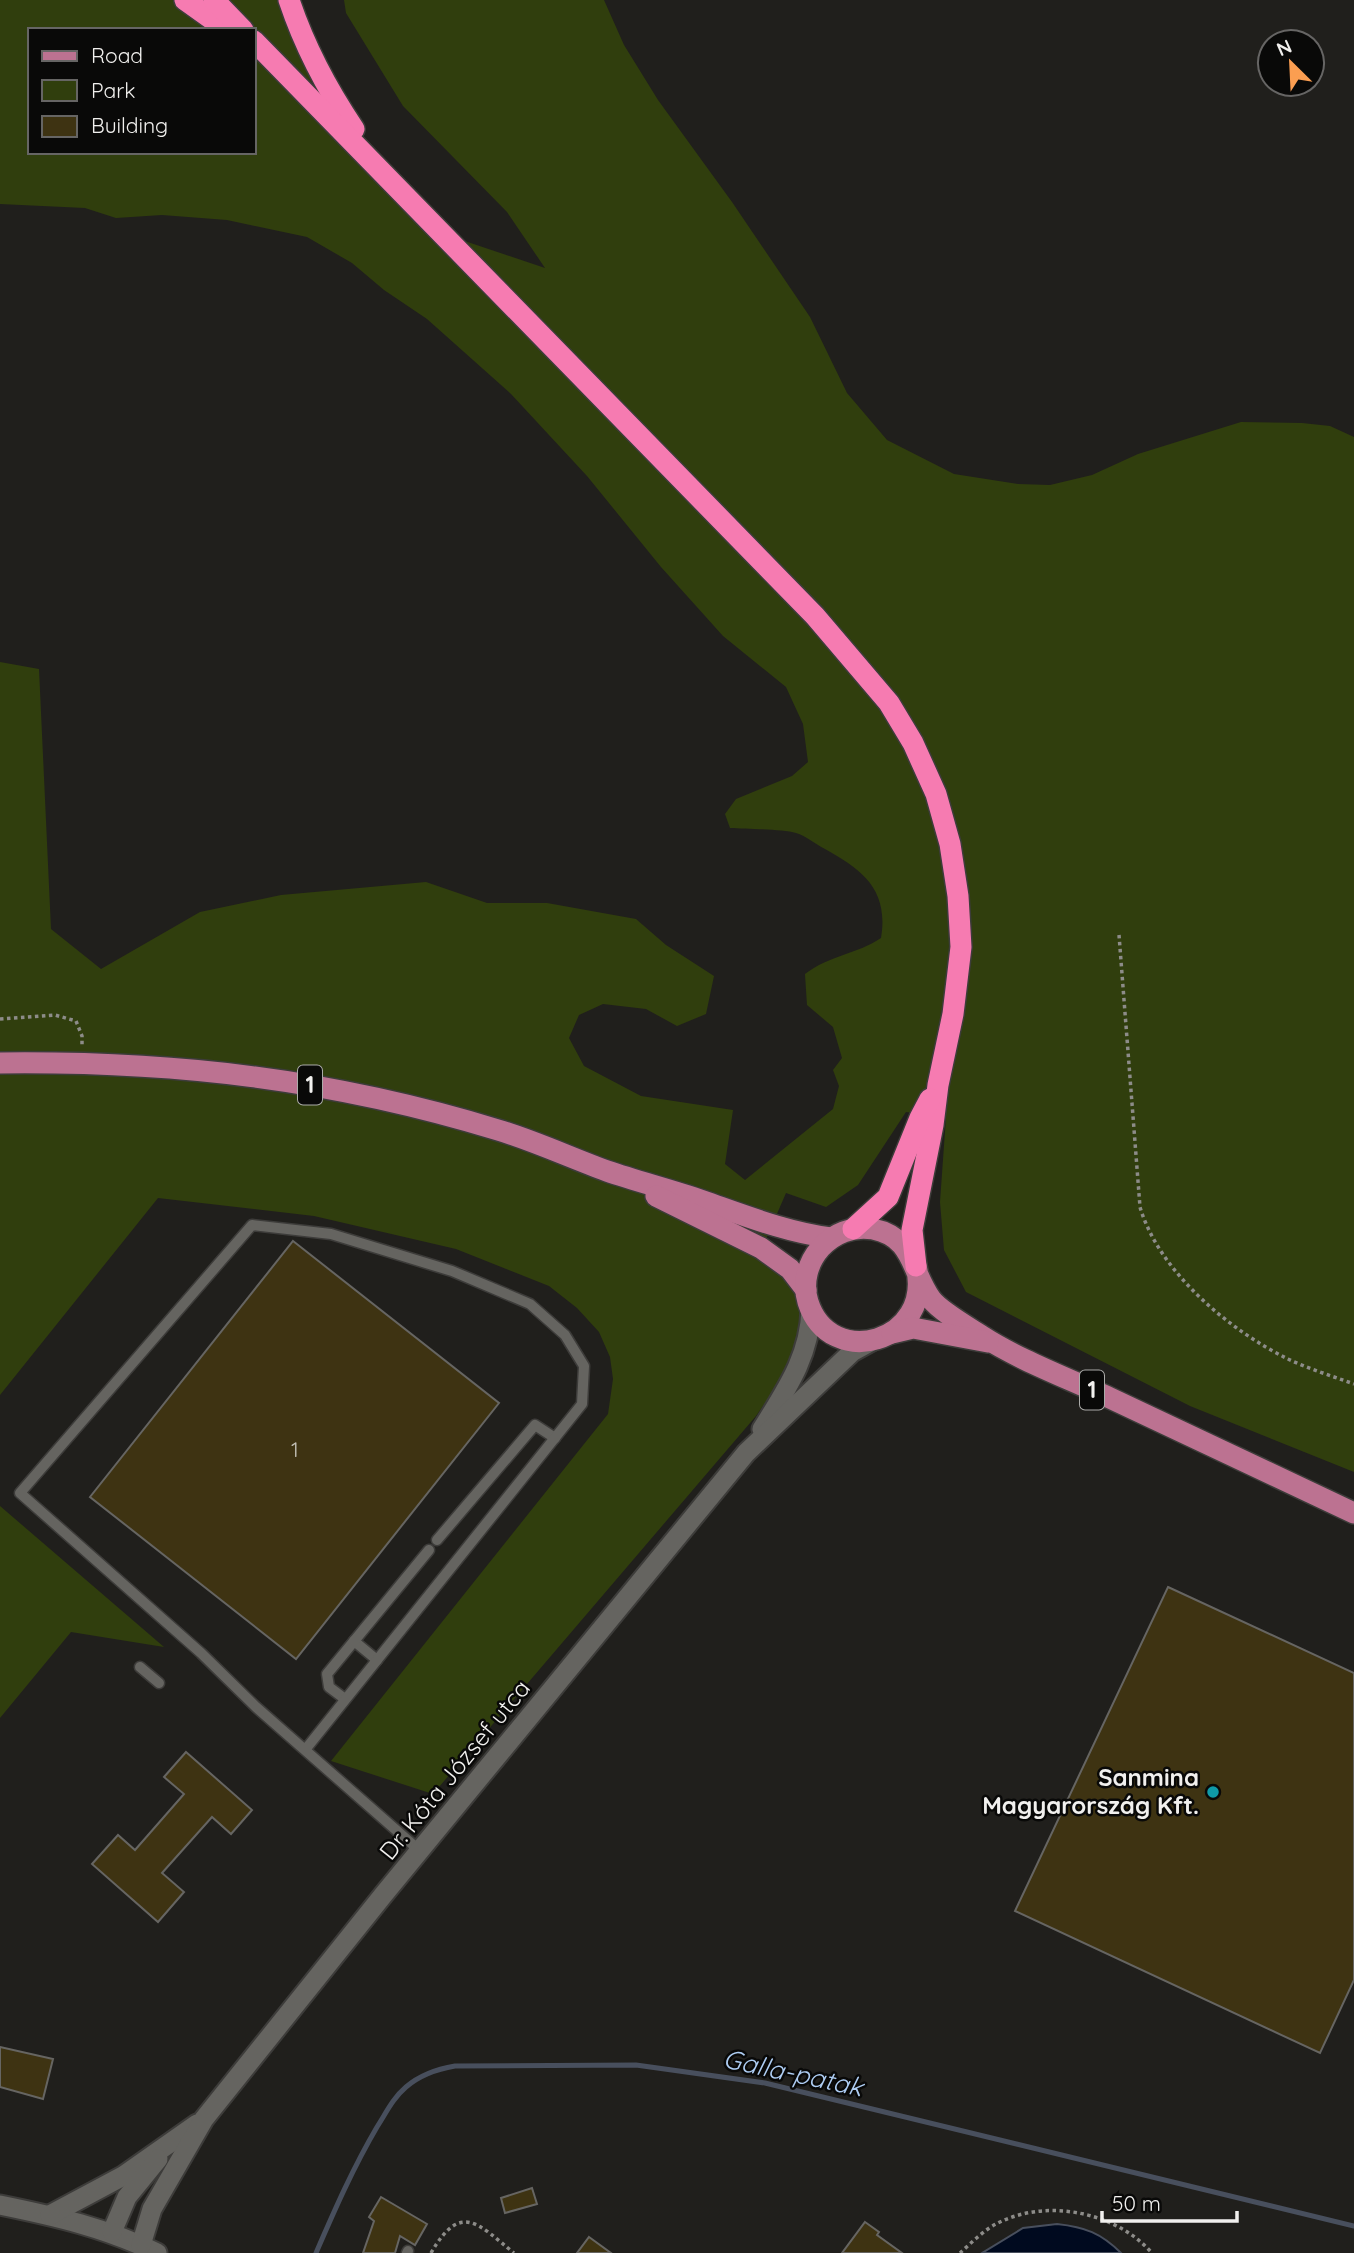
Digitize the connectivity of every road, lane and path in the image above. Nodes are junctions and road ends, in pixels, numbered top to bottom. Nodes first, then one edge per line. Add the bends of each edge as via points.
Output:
1 (185, 0) edge
2 (214, 0) edge
3 (289, 0) edge
4 (224, 28) edge
5 (241, 28) edge
6 (262, 53) edge
7 (382, 172) junction
8 (1119, 935) dead end
9 (0, 1020) edge
10 (82, 1062) junction
11 (0, 1063) edge
12 (938, 1085) junction
13 (608, 1171) junction
14 (853, 1229) junction
15 (831, 1238) junction
16 (916, 1266) junction
17 (809, 1300) junction
18 (882, 1337) junction
19 (993, 1343) junction
20 (1354, 1384) edge
21 (555, 1438) junction
22 (746, 1453) junction
23 (1354, 1513) edge
24 (437, 1540) dead end
25 (429, 1550) dead end
26 (354, 1641) junction
27 (377, 1660) junction
28 (140, 1667) dead end
29 (159, 1683) dead end
30 (345, 1699) junction
31 (305, 1750) junction
32 (420, 1851) junction
33 (204, 2119) junction
34 (170, 2144) junction
35 (0, 2206) edge
36 (50, 2215) junction
37 (112, 2232) junction
38 (149, 2249) edge
39 (431, 2253) edge
40 (514, 2253) edge
41 (960, 2253) edge
42 (1152, 2253) edge

1 - 4 highway
2 - 5 highway
3 - 7 highway via 340,109
6 - 7 highway
7 - 12 highway via 815,616 889,703 936,794 958,896 961,947
8 - 20 path via 1140,1207 1145,1223 1176,1272 1227,1319 1288,1359
9 - 10 path via 55,1015 76,1021 82,1036
10 - 11 main road, 1
10 - 13 main road, 1 via 181,1067 342,1090 501,1130
12 - 14 highway via 888,1197
12 - 16 highway via 912,1230
13 - 15 main road, 1 via 780,1229
13 - 17 main road, 1 via 761,1248 790,1269
14 - 15 main road
14 - 16 main road, 1 via 873,1229 891,1236
15 - 17 main road via 811,1262 806,1280
16 - 18 main road via 916,1304 906,1321
16 - 19 main road, 1 via 931,1300
17 - 18 main road, 1 via 821,1324 836,1335 854,1341
17 - 22 street via 811,1329 797,1371
18 - 19 main road, 1 via 913,1328
18 - 22 street via 852,1352
19 - 23 main road, 1
21 - 24 lane via 535,1425
21 - 27 lane
21 - 31 lane via 582,1404 584,1366 565,1335 530,1304 452,1270 331,1234 252,1224 20,1493
22 - 32 street, Dr. Kóta József utca
25 - 26 lane
26 - 27 lane
26 - 30 lane via 327,1674 329,1687
27 - 30 lane
28 - 29 lane
30 - 31 lane
31 - 32 lane
32 - 33 street, Dr. Kóta József utca
33 - 34 street, Dr. Kóta József utca
33 - 38 street, Dr. Kóta József utca via 152,2209
34 - 36 street, Dr. Kóta József utca via 123,2176
34 - 37 street, Dr. Kóta József utca via 127,2197
35 - 36 street
36 - 37 street
37 - 38 street
39 - 40 path via 445,2230 465,2221 484,2229
41 - 42 path via 998,2223 1035,2211 1079,2211 1117,2226

